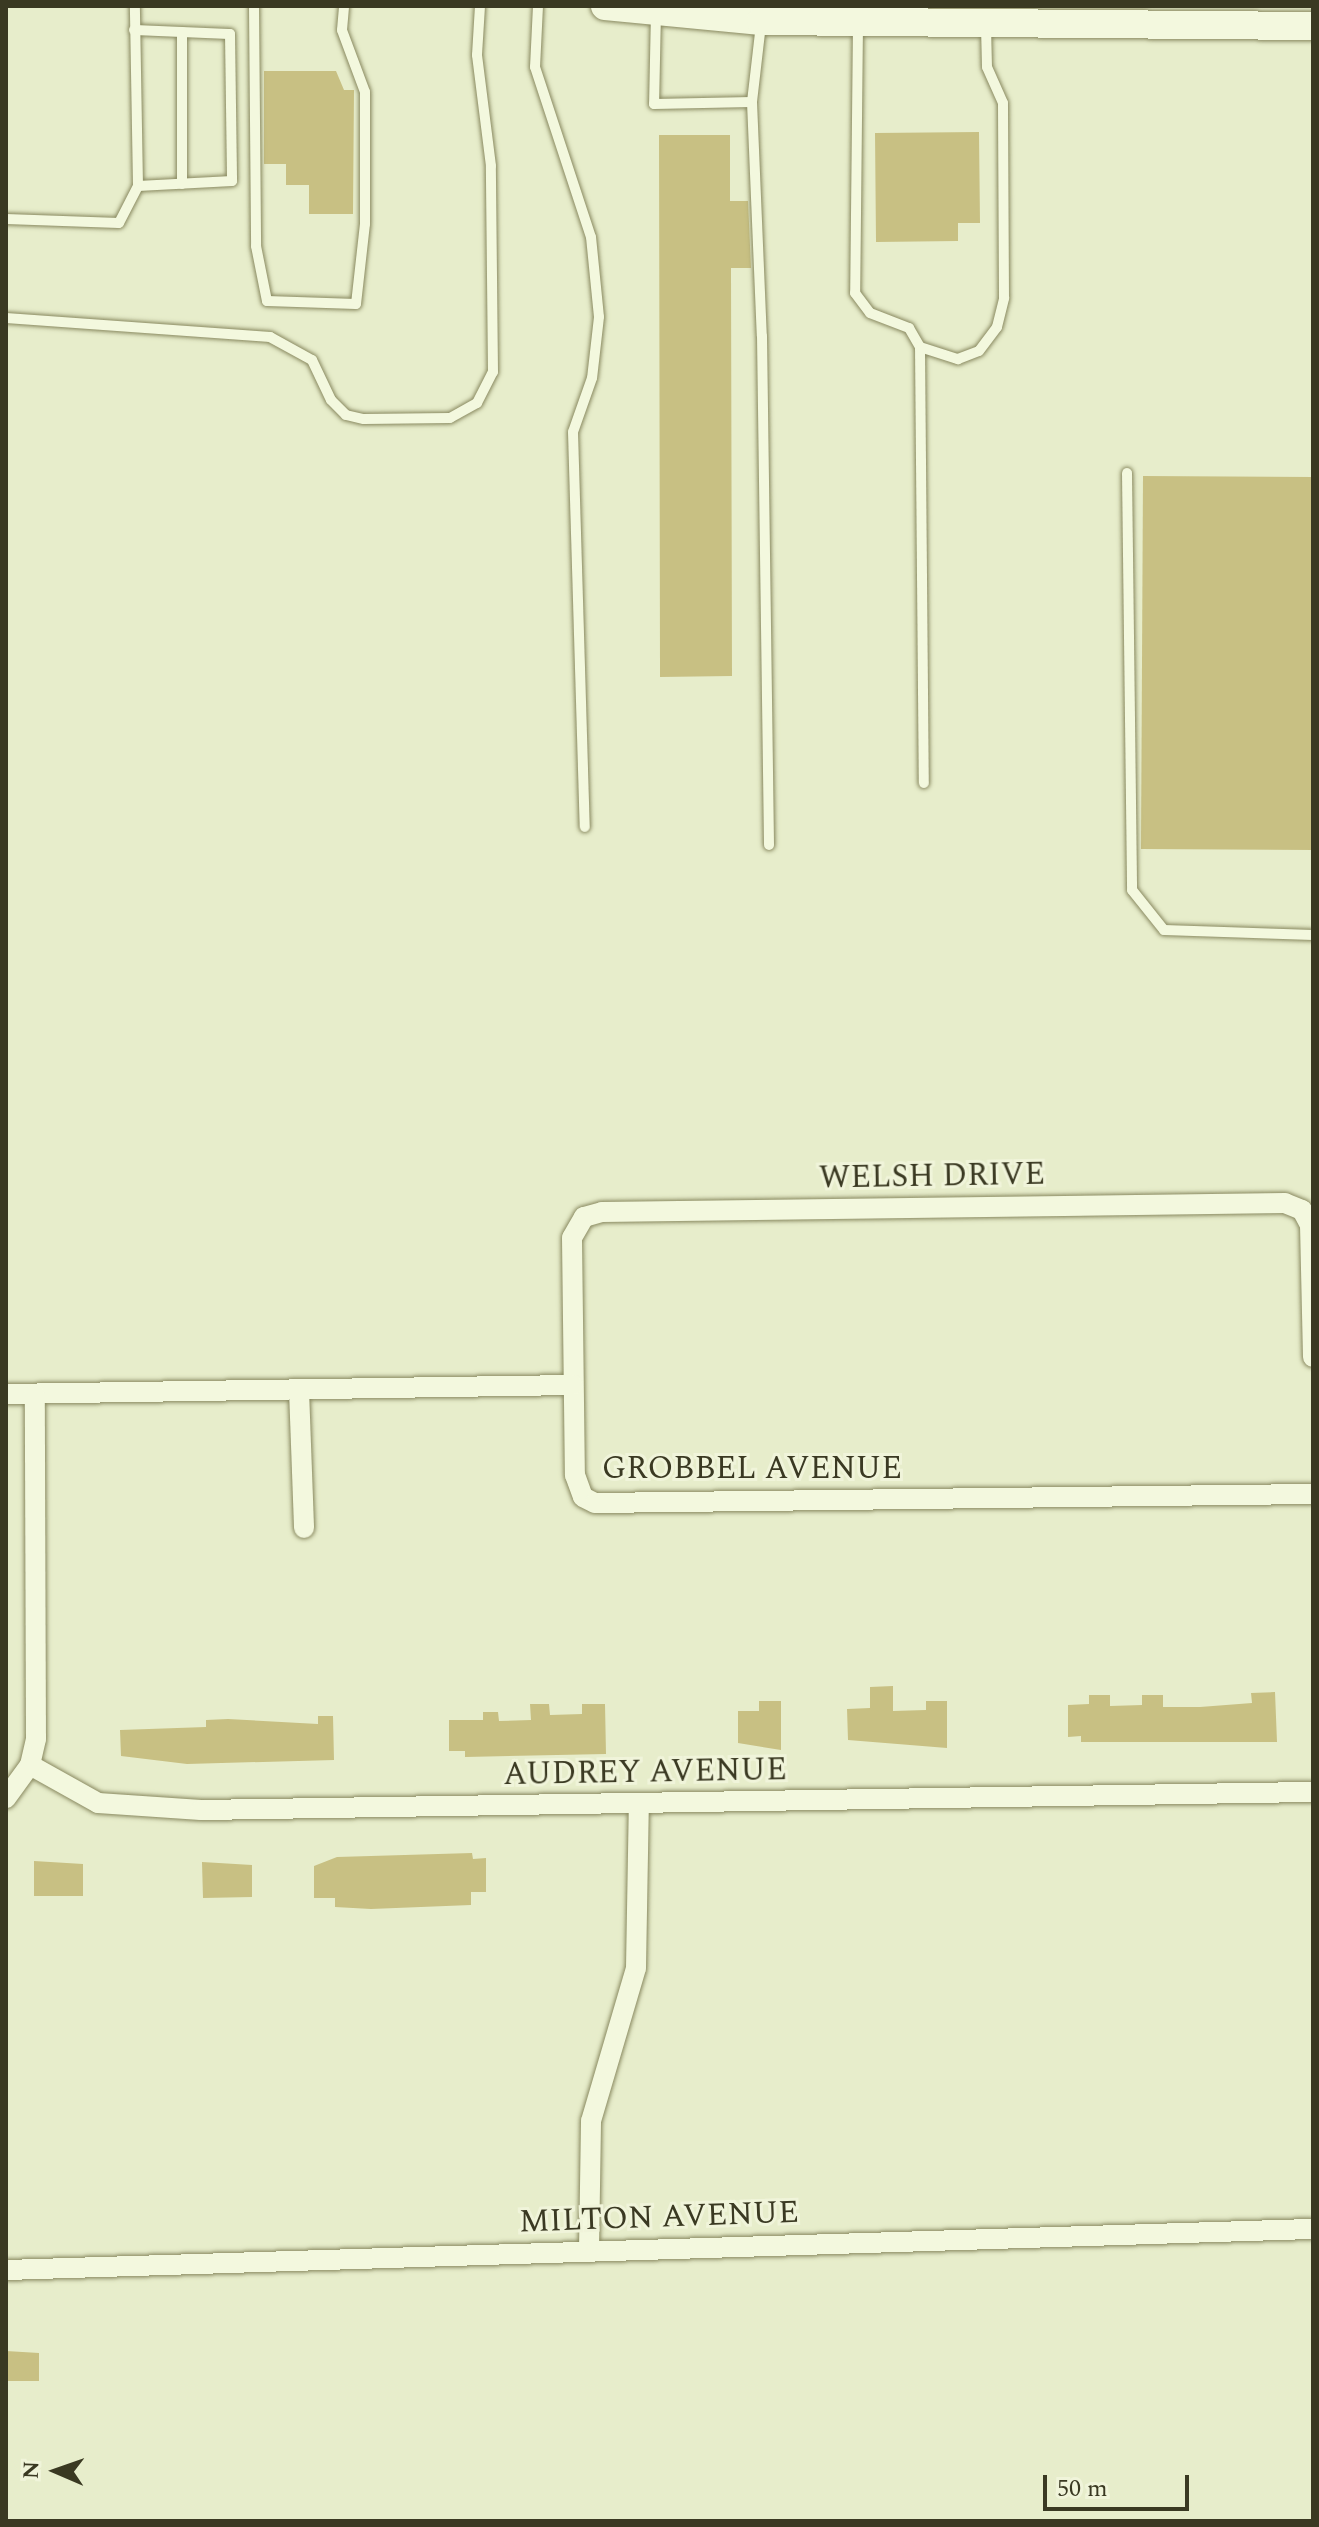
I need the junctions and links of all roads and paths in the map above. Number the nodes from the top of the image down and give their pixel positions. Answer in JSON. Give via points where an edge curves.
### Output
{"nodes":[{"id":1,"x":135,"y":6,"type":"edge"},
{"id":2,"x":254,"y":6,"type":"edge"},
{"id":3,"x":344,"y":6,"type":"edge"},
{"id":4,"x":480,"y":6,"type":"edge"},
{"id":5,"x":538,"y":6,"type":"edge"},
{"id":6,"x":605,"y":6,"type":"edge"},
{"id":7,"x":656,"y":11,"type":"junction"},
{"id":8,"x":761,"y":21,"type":"junction"},
{"id":9,"x":858,"y":24,"type":"junction"},
{"id":10,"x":986,"y":25,"type":"junction"},
{"id":11,"x":1313,"y":26,"type":"edge"},
{"id":12,"x":134,"y":30,"type":"junction"},
{"id":13,"x":182,"y":32,"type":"junction"},
{"id":14,"x":752,"y":102,"type":"junction"},
{"id":15,"x":182,"y":184,"type":"junction"},
{"id":16,"x":138,"y":186,"type":"junction"},
{"id":17,"x":6,"y":219,"type":"edge"},
{"id":18,"x":6,"y":318,"type":"edge"},
{"id":19,"x":920,"y":347,"type":"junction"},
{"id":20,"x":1127,"y":473,"type":"dead end"},
{"id":21,"x":924,"y":783,"type":"dead end"},
{"id":22,"x":585,"y":827,"type":"dead end"},
{"id":23,"x":769,"y":845,"type":"dead end"},
{"id":24,"x":1313,"y":935,"type":"edge"},
{"id":25,"x":1313,"y":1357,"type":"edge"},
{"id":26,"x":573,"y":1385,"type":"junction"},
{"id":27,"x":299,"y":1390,"type":"junction"},
{"id":28,"x":6,"y":1394,"type":"edge"},
{"id":29,"x":35,"y":1394,"type":"junction"},
{"id":30,"x":1313,"y":1494,"type":"edge"},
{"id":31,"x":304,"y":1528,"type":"dead end"},
{"id":32,"x":30,"y":1765,"type":"junction"},
{"id":33,"x":1313,"y":1792,"type":"edge"},
{"id":34,"x":6,"y":1798,"type":"edge"},
{"id":35,"x":639,"y":1804,"type":"junction"},
{"id":36,"x":1313,"y":2229,"type":"edge"},
{"id":37,"x":589,"y":2250,"type":"junction"},
{"id":38,"x":6,"y":2270,"type":"edge"}],
"edges":[{"from":1,"to":12,"type":"lane"},
{"from":2,"to":3,"type":"lane","via":[[256,246],[267,301],[356,304],[365,224],[365,92],[342,30]]},
{"from":4,"to":18,"type":"lane","via":[[477,55],[491,166],[493,372],[477,403],[450,418],[364,419],[346,415],[331,400],[312,360],[270,337]]},
{"from":5,"to":22,"type":"lane","via":[[535,67],[591,237],[599,317],[592,378],[573,432]]},
{"from":6,"to":7,"type":"main road"},
{"from":7,"to":8,"type":"main road"},
{"from":7,"to":14,"type":"lane","via":[[654,104]]},
{"from":8,"to":9,"type":"main road"},
{"from":8,"to":14,"type":"lane"},
{"from":9,"to":10,"type":"main road"},
{"from":9,"to":19,"type":"lane","via":[[855,293],[870,313],[909,328]]},
{"from":10,"to":11,"type":"main road"},
{"from":10,"to":19,"type":"lane","via":[[987,67],[1003,103],[1004,298],[997,327],[979,351],[958,359]]},
{"from":12,"to":13,"type":"lane"},
{"from":12,"to":16,"type":"lane"},
{"from":13,"to":15,"type":"lane"},
{"from":13,"to":15,"type":"lane","via":[[230,34],[232,181]]},
{"from":14,"to":23,"type":"lane","via":[[761,273]]},
{"from":15,"to":16,"type":"lane"},
{"from":16,"to":17,"type":"lane","via":[[119,223]]},
{"from":19,"to":21,"type":"lane"},
{"from":20,"to":24,"type":"lane","via":[[1132,890],[1164,930]]},
{"from":25,"to":26,"type":"street","name":"WELSH DRIVE","via":[[1310,1225],[1302,1210],[1285,1203],[602,1212],[584,1217],[572,1238]]},
{"from":26,"to":27,"type":"street"},
{"from":26,"to":30,"type":"street","name":"GROBBEL AVENUE","via":[[576,1482],[583,1497],[602,1505]]},
{"from":27,"to":29,"type":"street"},
{"from":27,"to":31,"type":"street"},
{"from":28,"to":29,"type":"street"},
{"from":29,"to":32,"type":"street","via":[[39,1663]]},
{"from":32,"to":34,"type":"street"},
{"from":32,"to":35,"type":"street","name":"AUDREY AVENUE","via":[[70,1793],[132,1808]]},
{"from":33,"to":35,"type":"street","name":"AUDREY AVENUE"},
{"from":35,"to":37,"type":"street","via":[[636,1968],[591,2121]]},
{"from":36,"to":37,"type":"street","name":"MILTON AVENUE"},
{"from":37,"to":38,"type":"street","name":"MILTON AVENUE"}]}
